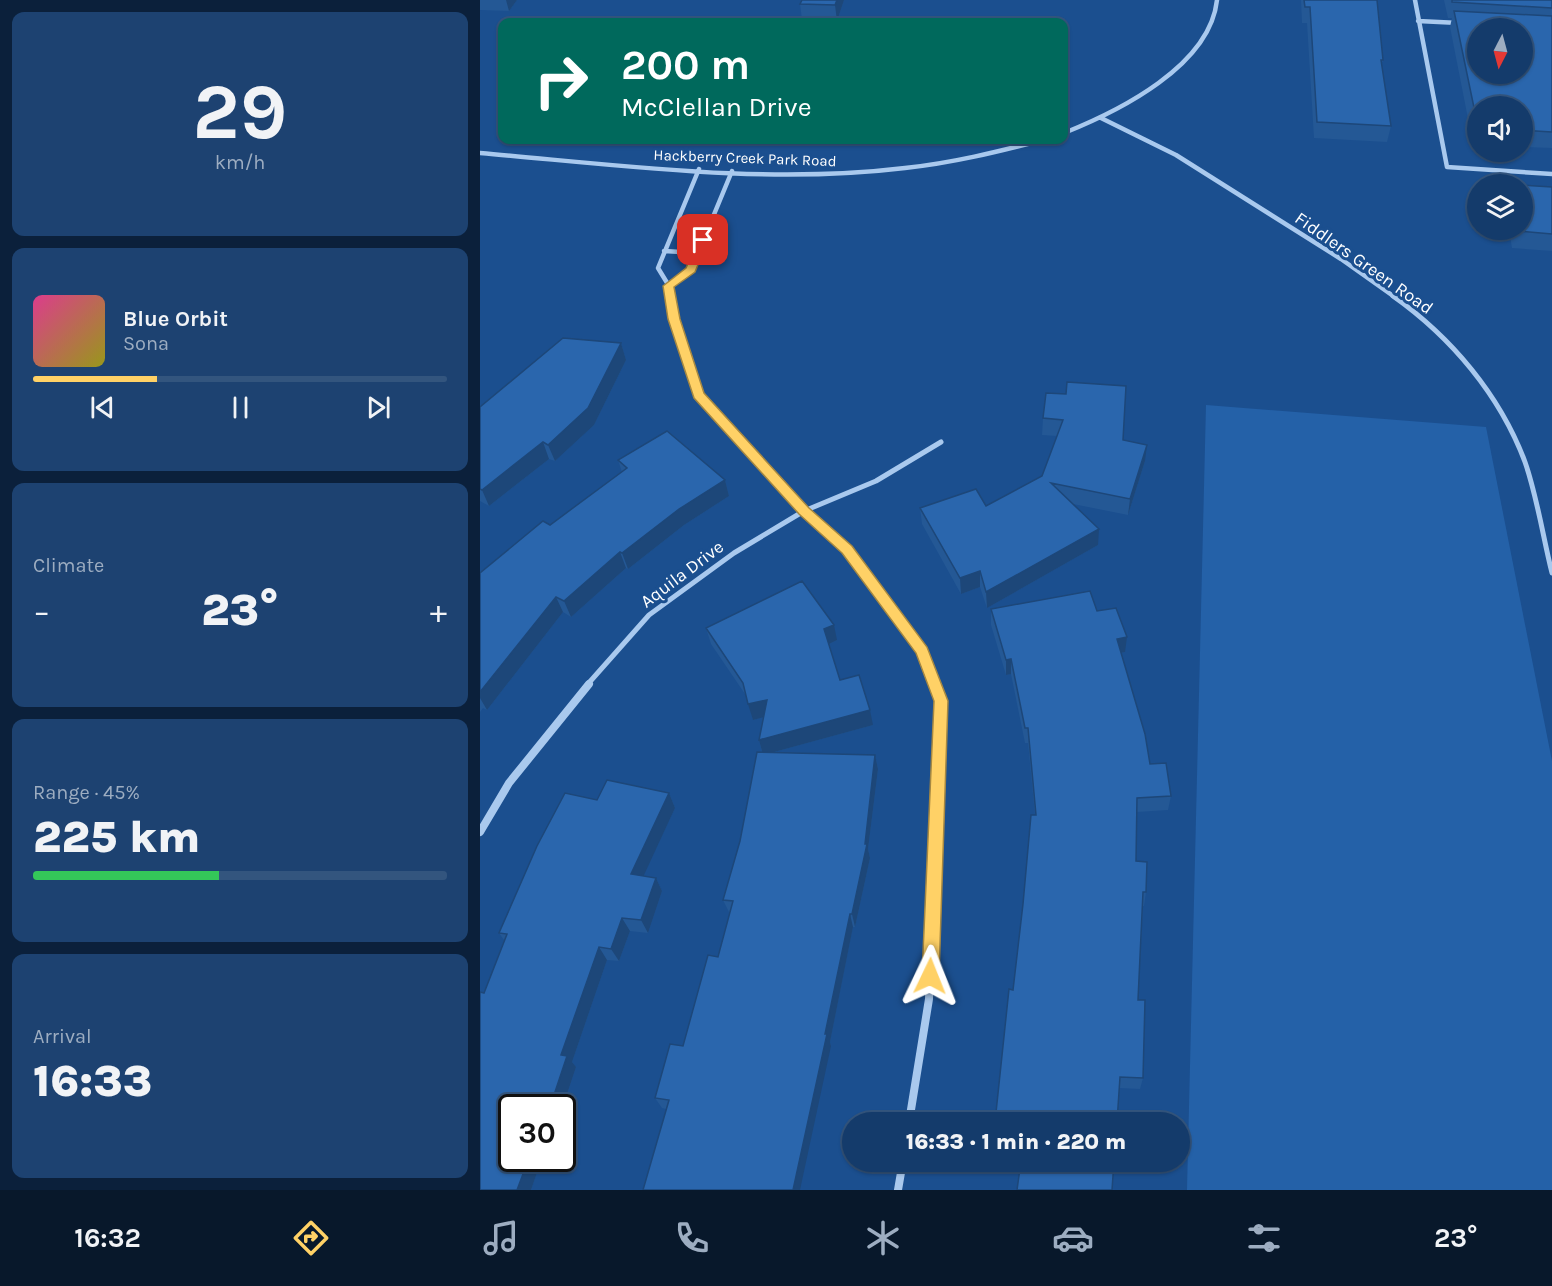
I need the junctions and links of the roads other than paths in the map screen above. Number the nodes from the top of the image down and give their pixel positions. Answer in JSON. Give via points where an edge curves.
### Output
{"nodes":[{"id":1,"x":1217,"y":0,"type":"edge"},
{"id":2,"x":1415,"y":0,"type":"edge"},
{"id":3,"x":1418,"y":21,"type":"junction"},
{"id":4,"x":1462,"y":23,"type":"edge"},
{"id":5,"x":1101,"y":118,"type":"junction"},
{"id":6,"x":1068,"y":131,"type":"edge"},
{"id":7,"x":1026,"y":144,"type":"edge"},
{"id":8,"x":480,"y":153,"type":"edge"},
{"id":9,"x":699,"y":169,"type":"junction"},
{"id":10,"x":732,"y":171,"type":"junction"},
{"id":11,"x":1552,"y":174,"type":"edge"},
{"id":12,"x":664,"y":251,"type":"junction"},
{"id":13,"x":698,"y":253,"type":"junction"},
{"id":14,"x":669,"y":286,"type":"junction"},
{"id":15,"x":941,"y":442,"type":"dead end"},
{"id":16,"x":804,"y":511,"type":"junction"},
{"id":17,"x":1552,"y":573,"type":"edge"},
{"id":18,"x":480,"y":832,"type":"edge"},
{"id":19,"x":911,"y":1112,"type":"edge"},
{"id":20,"x":901,"y":1172,"type":"edge"},
{"id":21,"x":898,"y":1190,"type":"edge"}],
"edges":[{"from":1,"to":5,"type":"street","via":[[1198,46],[1173,74]]},
{"from":2,"to":3,"type":"street"},
{"from":3,"to":4,"type":"street"},
{"from":3,"to":11,"type":"street","via":[[1447,167]]},
{"from":5,"to":6,"type":"street"},
{"from":5,"to":17,"type":"street","name":"Fiddlers Green Road","via":[[1176,154],[1341,259],[1413,310],[1457,352],[1479,378],[1525,463]]},
{"from":7,"to":10,"type":"street","name":"Hackberry Creek Park Road","via":[[902,170],[814,175]]},
{"from":8,"to":9,"type":"street","name":"Hackberry Creek Park Road"},
{"from":9,"to":10,"type":"street","name":"Hackberry Creek Park Road"},
{"from":9,"to":12,"type":"street"},
{"from":10,"to":13,"type":"street"},
{"from":12,"to":13,"type":"street"},
{"from":12,"to":14,"type":"street","via":[[658,268]]},
{"from":13,"to":14,"type":"street","via":[[691,270]]},
{"from":14,"to":16,"type":"street","via":[[674,319],[699,395]]},
{"from":15,"to":16,"type":"street","name":"Aquila Drive","via":[[876,481]]},
{"from":16,"to":18,"type":"street","name":"Aquila Drive","via":[[734,553],[649,615],[509,783]]},
{"from":16,"to":19,"type":"street","via":[[847,549],[922,651],[941,701],[929,999]]},
{"from":20,"to":21,"type":"street"}]}
